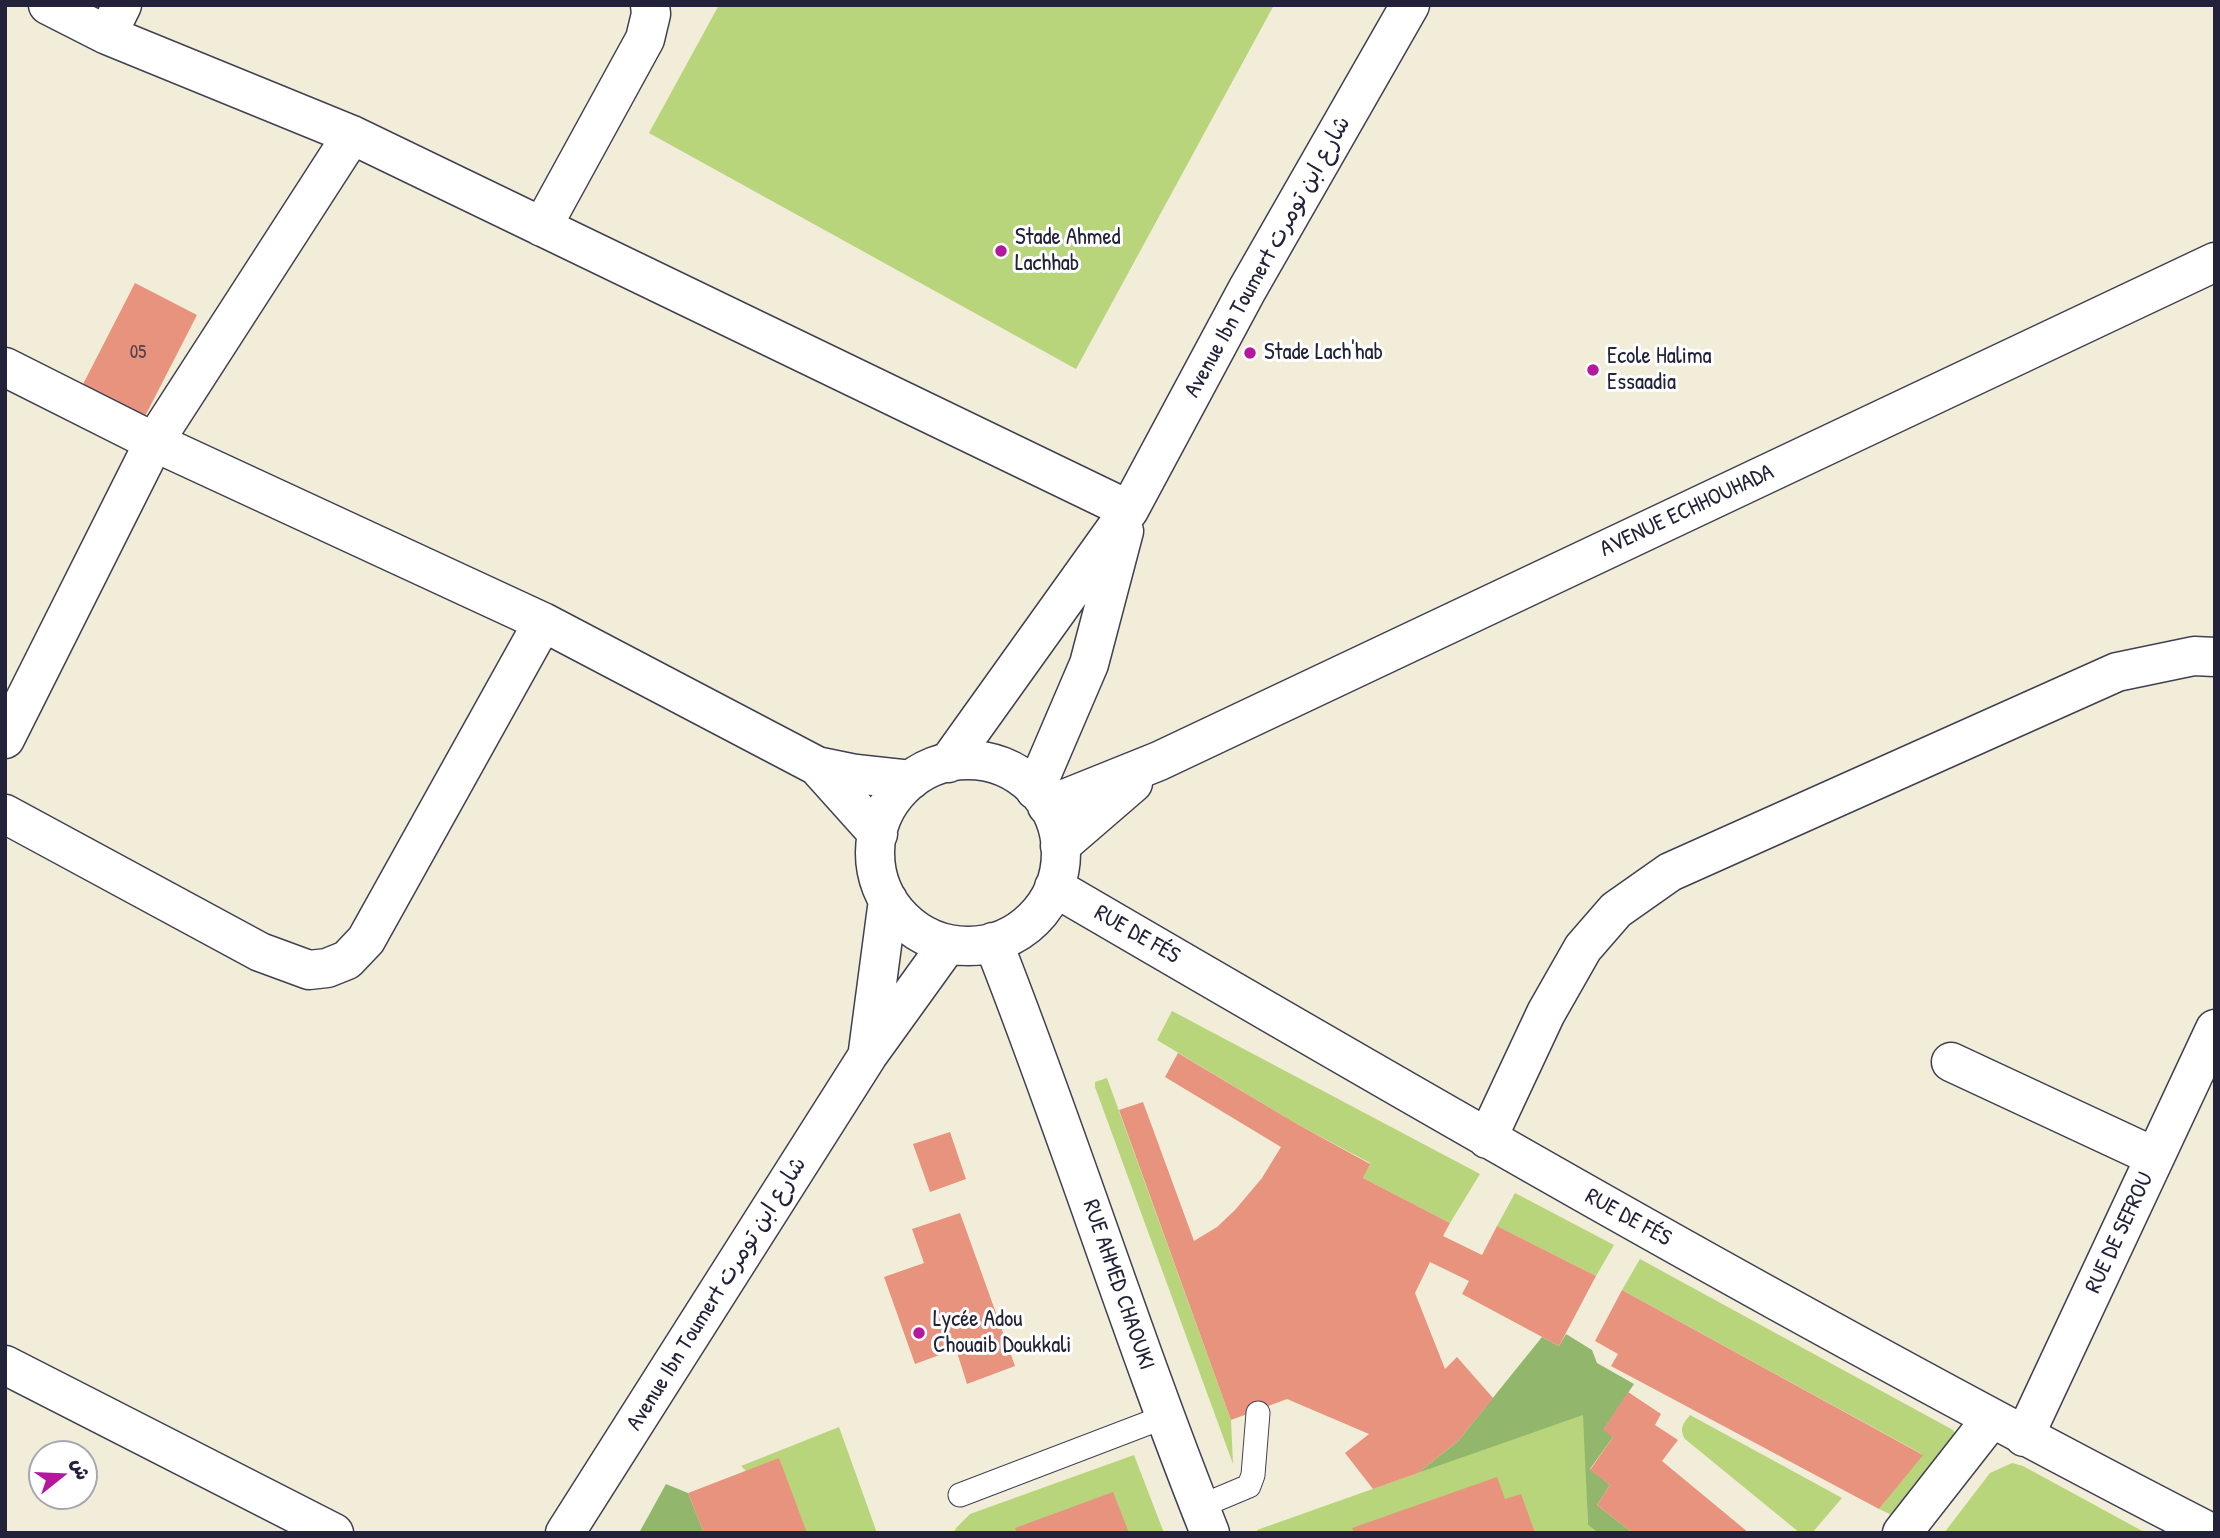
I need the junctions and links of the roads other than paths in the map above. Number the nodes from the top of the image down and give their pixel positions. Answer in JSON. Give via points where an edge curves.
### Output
{"nodes":[{"id":1,"x":48,"y":5,"type":"edge"},
{"id":2,"x":650,"y":5,"type":"edge"},
{"id":3,"x":1409,"y":5,"type":"edge"},
{"id":4,"x":114,"y":20,"type":"edge"},
{"id":5,"x":352,"y":135,"type":"junction"},
{"id":6,"x":542,"y":227,"type":"junction"},
{"id":7,"x":2215,"y":262,"type":"edge"},
{"id":8,"x":5,"y":367,"type":"edge"},
{"id":9,"x":154,"y":442,"type":"junction"},
{"id":10,"x":1129,"y":510,"type":"junction"},
{"id":11,"x":543,"y":622,"type":"junction"},
{"id":12,"x":2215,"y":657,"type":"edge"},
{"id":13,"x":5,"y":740,"type":"edge"},
{"id":14,"x":1159,"y":761,"type":"junction"},
{"id":15,"x":948,"y":763,"type":"junction"},
{"id":16,"x":817,"y":766,"type":"junction"},
{"id":17,"x":912,"y":780,"type":"junction"},
{"id":18,"x":1041,"y":798,"type":"junction"},
{"id":19,"x":5,"y":814,"type":"edge"},
{"id":20,"x":878,"y":834,"type":"junction"},
{"id":21,"x":1060,"y":846,"type":"junction"},
{"id":22,"x":1054,"y":887,"type":"junction"},
{"id":23,"x":888,"y":900,"type":"junction"},
{"id":24,"x":1030,"y":922,"type":"junction"},
{"id":25,"x":993,"y":942,"type":"junction"},
{"id":26,"x":948,"y":944,"type":"junction"},
{"id":27,"x":2215,"y":1029,"type":"edge"},
{"id":28,"x":1030,"y":1035,"type":"junction"},
{"id":29,"x":868,"y":1055,"type":"junction"},
{"id":30,"x":1951,"y":1062,"type":"dead end"},
{"id":31,"x":1487,"y":1139,"type":"junction"},
{"id":32,"x":2155,"y":1157,"type":"junction"},
{"id":33,"x":5,"y":1365,"type":"edge"},
{"id":34,"x":1258,"y":1413,"type":"dead end"},
{"id":35,"x":1164,"y":1417,"type":"junction"},
{"id":36,"x":1992,"y":1418,"type":"junction"},
{"id":37,"x":2024,"y":1437,"type":"junction"},
{"id":38,"x":960,"y":1495,"type":"dead end"},
{"id":39,"x":1205,"y":1520,"type":"edge"},
{"id":40,"x":334,"y":1533,"type":"edge"},
{"id":41,"x":565,"y":1533,"type":"edge"},
{"id":42,"x":1902,"y":1533,"type":"edge"},
{"id":43,"x":2211,"y":1533,"type":"edge"}],
"edges":[{"from":1,"to":4,"type":"street"},
{"from":2,"to":6,"type":"street","via":[[645,39]]},
{"from":3,"to":10,"type":"street","name":"Avenue Ibn Toumert شارع ابن تومرت"},
{"from":4,"to":5,"type":"street"},
{"from":5,"to":6,"type":"street"},
{"from":5,"to":9,"type":"street"},
{"from":6,"to":10,"type":"street"},
{"from":7,"to":14,"type":"street","name":"AVENUE ECHHOUHADA"},
{"from":8,"to":9,"type":"street"},
{"from":9,"to":11,"type":"street"},
{"from":9,"to":13,"type":"street"},
{"from":10,"to":15,"type":"street","name":"Avenue Ibn Toumert شارع ابن تومرت"},
{"from":10,"to":18,"type":"street","name":"Avenue Ibn Toumert شارع ابن تومرت","via":[[1089,664]]},
{"from":11,"to":16,"type":"street"},
{"from":11,"to":19,"type":"street","via":[[366,940],[347,960],[327,968],[309,970],[260,952]]},
{"from":12,"to":31,"type":"street","via":[[2194,656],[2117,672],[1670,872],[1616,910],[1583,948],[1546,1013]]},
{"from":14,"to":18,"type":"street","name":"AVENUE ECHHOUHADA"},
{"from":14,"to":21,"type":"street","name":"AVENUE ECHHOUHADA"},
{"from":15,"to":17,"type":"street"},
{"from":15,"to":18,"type":"street","via":[[980,761],[1000,766],[1019,776]]},
{"from":16,"to":17,"type":"street"},
{"from":16,"to":20,"type":"street"},
{"from":17,"to":20,"type":"street","via":[[891,802]]},
{"from":18,"to":21,"type":"street","via":[[1056,825]]},
{"from":20,"to":23,"type":"street","via":[[876,864]]},
{"from":21,"to":22,"type":"street"},
{"from":22,"to":24,"type":"street"},
{"from":22,"to":31,"type":"street","name":"RUE DE FÉS"},
{"from":23,"to":26,"type":"street","via":[[914,928]]},
{"from":23,"to":29,"type":"street","name":"Avenue Ibn Toumert شارع ابن تومرت"},
{"from":24,"to":25,"type":"street"},
{"from":24,"to":28,"type":"street","name":"RUE AHMED CHAOUKI"},
{"from":25,"to":26,"type":"street"},
{"from":25,"to":28,"type":"street","name":"RUE AHMED CHAOUKI"},
{"from":26,"to":29,"type":"street","name":"Avenue Ibn Toumert شارع ابن تومرت"},
{"from":27,"to":32,"type":"street","name":"RUE DE SEFROU"},
{"from":28,"to":35,"type":"street","name":"RUE AHMED CHAOUKI"},
{"from":29,"to":41,"type":"street","name":"Avenue Ibn Toumert شارع ابن تومرت"},
{"from":30,"to":32,"type":"street"},
{"from":31,"to":36,"type":"street","name":"RUE DE FÉS"},
{"from":32,"to":37,"type":"street","name":"RUE DE SEFROU"},
{"from":33,"to":40,"type":"street"},
{"from":34,"to":39,"type":"lane","via":[[1249,1486]]},
{"from":35,"to":38,"type":"lane"},
{"from":35,"to":39,"type":"street","name":"RUE AHMED CHAOUKI"},
{"from":36,"to":37,"type":"street","name":"RUE DE FÉS"},
{"from":36,"to":42,"type":"street"},
{"from":37,"to":43,"type":"street","name":"RUE DE FÉS"}]}
